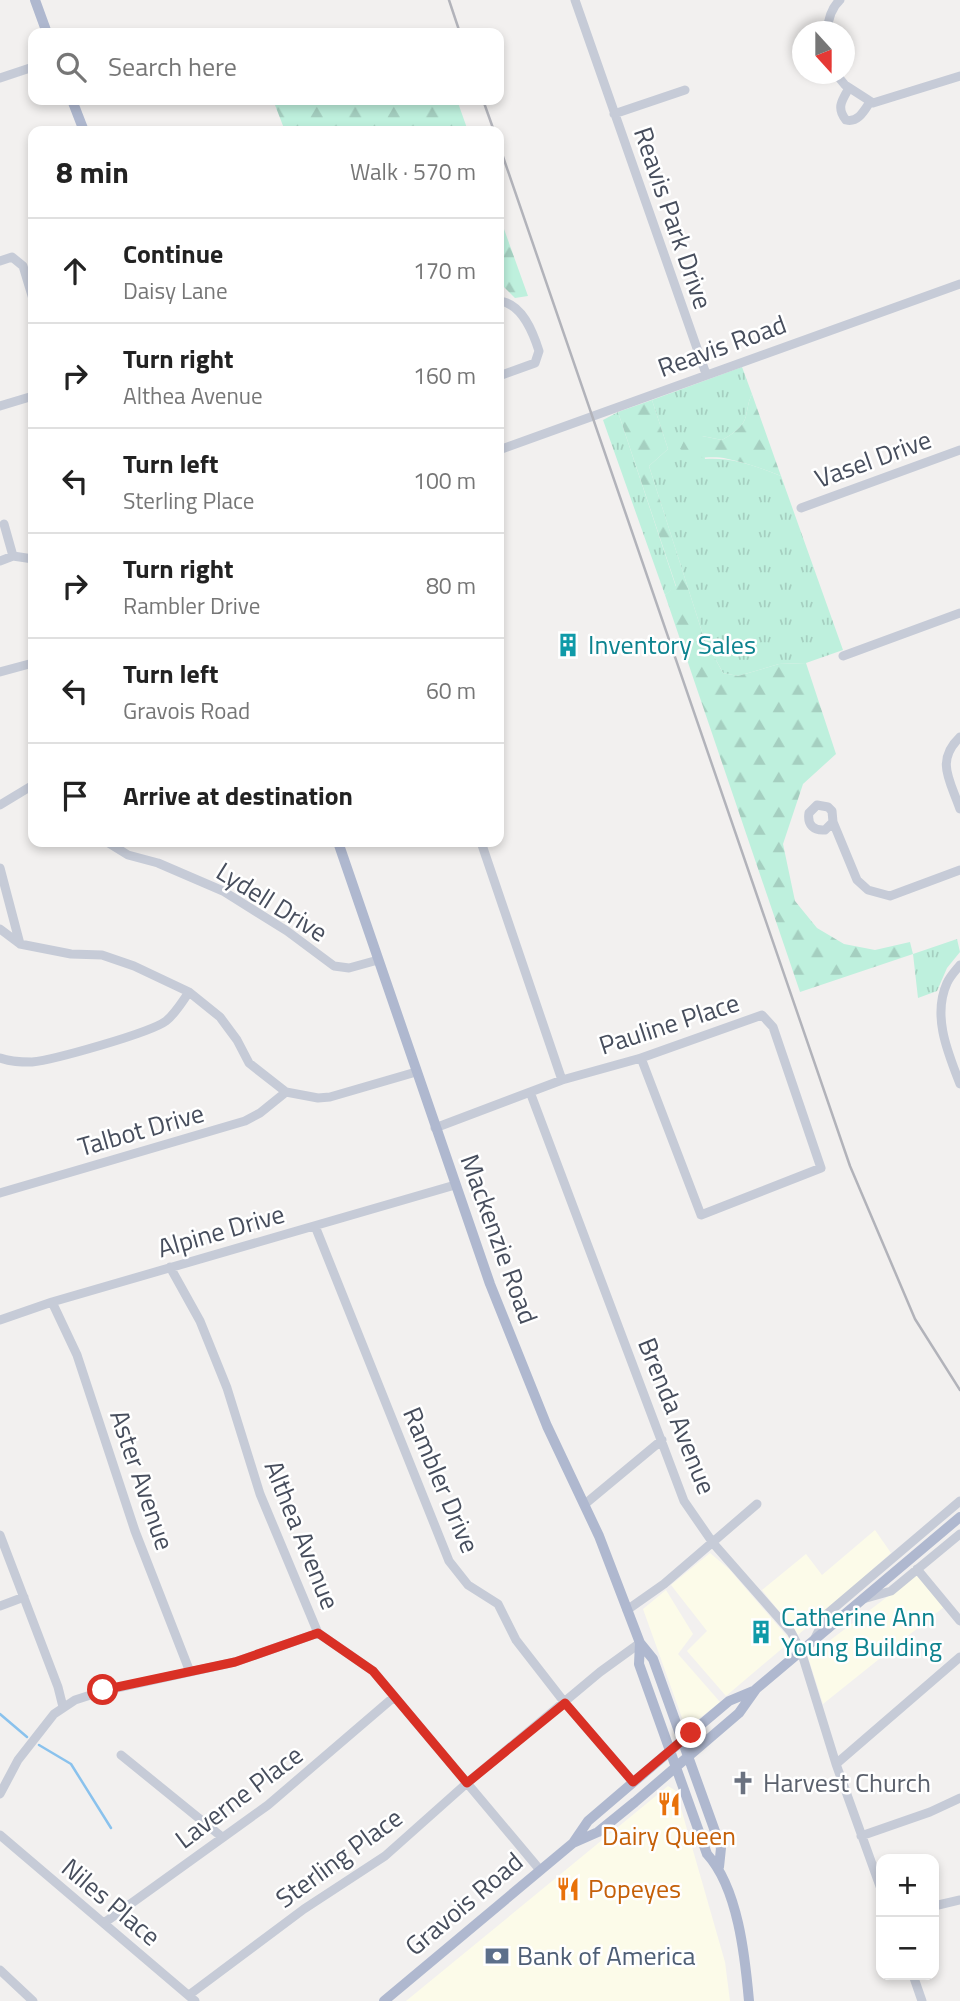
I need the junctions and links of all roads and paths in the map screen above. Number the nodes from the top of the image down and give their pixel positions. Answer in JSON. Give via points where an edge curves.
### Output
{"nodes":[{"id":1,"x":35,"y":0,"type":"edge"},
{"id":2,"x":575,"y":0,"type":"edge"},
{"id":3,"x":840,"y":0,"type":"edge"},
{"id":4,"x":828,"y":21,"type":"edge"},
{"id":5,"x":45,"y":28,"type":"edge"},
{"id":6,"x":28,"y":69,"type":"edge"},
{"id":7,"x":960,"y":76,"type":"edge"},
{"id":8,"x":0,"y":78,"type":"edge"},
{"id":9,"x":845,"y":84,"type":"edge"},
{"id":10,"x":849,"y":88,"type":"junction"},
{"id":11,"x":685,"y":90,"type":"dead end"},
{"id":12,"x":871,"y":102,"type":"junction"},
{"id":13,"x":74,"y":105,"type":"edge"},
{"id":14,"x":614,"y":114,"type":"junction"},
{"id":15,"x":82,"y":126,"type":"edge"},
{"id":16,"x":0,"y":261,"type":"edge"},
{"id":17,"x":28,"y":282,"type":"edge"},
{"id":18,"x":960,"y":284,"type":"edge"},
{"id":19,"x":504,"y":302,"type":"edge"},
{"id":20,"x":504,"y":374,"type":"edge"},
{"id":21,"x":706,"y":374,"type":"junction"},
{"id":22,"x":28,"y":398,"type":"edge"},
{"id":23,"x":0,"y":406,"type":"edge"},
{"id":24,"x":504,"y":448,"type":"edge"},
{"id":25,"x":960,"y":450,"type":"edge"},
{"id":26,"x":801,"y":508,"type":"dead end"},
{"id":27,"x":4,"y":524,"type":"dead end"},
{"id":28,"x":13,"y":556,"type":"junction"},
{"id":29,"x":28,"y":558,"type":"edge"},
{"id":30,"x":0,"y":561,"type":"edge"},
{"id":31,"x":960,"y":613,"type":"edge"},
{"id":32,"x":843,"y":656,"type":"dead end"},
{"id":33,"x":28,"y":664,"type":"edge"},
{"id":34,"x":0,"y":672,"type":"edge"},
{"id":35,"x":960,"y":737,"type":"edge"},
{"id":36,"x":28,"y":788,"type":"edge"},
{"id":37,"x":0,"y":805,"type":"edge"},
{"id":38,"x":960,"y":809,"type":"edge"},
{"id":39,"x":833,"y":822,"type":"dead end"},
{"id":40,"x":115,"y":847,"type":"edge"},
{"id":41,"x":340,"y":847,"type":"edge"},
{"id":42,"x":483,"y":847,"type":"edge"},
{"id":43,"x":0,"y":868,"type":"edge"},
{"id":44,"x":960,"y":870,"type":"edge"},
{"id":45,"x":0,"y":929,"type":"edge"},
{"id":46,"x":20,"y":944,"type":"junction"},
{"id":47,"x":378,"y":960,"type":"junction"},
{"id":48,"x":960,"y":965,"type":"edge"},
{"id":49,"x":189,"y":992,"type":"junction"},
{"id":50,"x":0,"y":1058,"type":"edge"},
{"id":51,"x":641,"y":1059,"type":"junction"},
{"id":52,"x":416,"y":1072,"type":"junction"},
{"id":53,"x":562,"y":1080,"type":"junction"},
{"id":54,"x":960,"y":1084,"type":"edge"},
{"id":55,"x":286,"y":1092,"type":"junction"},
{"id":56,"x":530,"y":1092,"type":"junction"},
{"id":57,"x":435,"y":1128,"type":"junction"},
{"id":58,"x":455,"y":1185,"type":"junction"},
{"id":59,"x":0,"y":1193,"type":"edge"},
{"id":60,"x":314,"y":1226,"type":"junction"},
{"id":61,"x":170,"y":1267,"type":"junction"},
{"id":62,"x":52,"y":1302,"type":"junction"},
{"id":63,"x":0,"y":1320,"type":"edge"},
{"id":64,"x":662,"y":1440,"type":"junction"},
{"id":65,"x":960,"y":1501,"type":"edge"},
{"id":66,"x":585,"y":1504,"type":"junction"},
{"id":67,"x":757,"y":1504,"type":"dead end"},
{"id":68,"x":960,"y":1517,"type":"edge"},
{"id":69,"x":960,"y":1534,"type":"edge"},
{"id":70,"x":0,"y":1535,"type":"edge"},
{"id":71,"x":713,"y":1543,"type":"junction"},
{"id":72,"x":917,"y":1569,"type":"junction"},
{"id":73,"x":24,"y":1597,"type":"junction"},
{"id":74,"x":862,"y":1600,"type":"junction"},
{"id":75,"x":0,"y":1606,"type":"edge"},
{"id":76,"x":627,"y":1610,"type":"junction"},
{"id":77,"x":960,"y":1621,"type":"edge"},
{"id":78,"x":318,"y":1633,"type":"junction"},
{"id":79,"x":815,"y":1639,"type":"junction"},
{"id":80,"x":640,"y":1643,"type":"junction"},
{"id":81,"x":801,"y":1651,"type":"junction"},
{"id":82,"x":960,"y":1657,"type":"edge"},
{"id":83,"x":190,"y":1672,"type":"junction"},
{"id":84,"x":756,"y":1689,"type":"junction"},
{"id":85,"x":394,"y":1698,"type":"junction"},
{"id":86,"x":565,"y":1703,"type":"junction"},
{"id":87,"x":62,"y":1707,"type":"junction"},
{"id":88,"x":682,"y":1740,"type":"junction"},
{"id":89,"x":670,"y":1751,"type":"junction"},
{"id":90,"x":121,"y":1755,"type":"dead end"},
{"id":91,"x":688,"y":1756,"type":"junction"},
{"id":92,"x":836,"y":1764,"type":"junction"},
{"id":93,"x":676,"y":1766,"type":"junction"},
{"id":94,"x":633,"y":1782,"type":"junction"},
{"id":95,"x":467,"y":1783,"type":"junction"},
{"id":96,"x":0,"y":1794,"type":"edge"},
{"id":97,"x":960,"y":1798,"type":"edge"},
{"id":98,"x":0,"y":1835,"type":"edge"},
{"id":99,"x":861,"y":1836,"type":"junction"},
{"id":100,"x":222,"y":1837,"type":"junction"},
{"id":101,"x":573,"y":1843,"type":"junction"},
{"id":102,"x":719,"y":1867,"type":"junction"},
{"id":103,"x":540,"y":1870,"type":"junction"},
{"id":104,"x":876,"y":1876,"type":"edge"},
{"id":105,"x":960,"y":1900,"type":"edge"},
{"id":106,"x":939,"y":1905,"type":"edge"},
{"id":107,"x":104,"y":1923,"type":"junction"},
{"id":108,"x":0,"y":1970,"type":"edge"},
{"id":109,"x":915,"y":1980,"type":"edge"},
{"id":110,"x":192,"y":1998,"type":"edge"},
{"id":111,"x":392,"y":1999,"type":"edge"},
{"id":112,"x":33,"y":2001,"type":"edge"},
{"id":113,"x":749,"y":2001,"type":"edge"},
{"id":114,"x":922,"y":2001,"type":"edge"}],
"edges":[{"from":1,"to":5,"type":"main road"},
{"from":2,"to":14,"type":"street","name":"Reavis Park Drive"},
{"from":3,"to":4,"type":"street"},
{"from":6,"to":8,"type":"street"},
{"from":7,"to":12,"type":"street"},
{"from":9,"to":10,"type":"street"},
{"from":10,"to":12,"type":"street"},
{"from":10,"to":12,"type":"street","via":[[840,103],[846,120],[858,118]]},
{"from":11,"to":14,"type":"street","name":"Reavis Park Drive"},
{"from":13,"to":15,"type":"main road"},
{"from":14,"to":21,"type":"street","name":"Reavis Park Drive"},
{"from":16,"to":17,"type":"street","via":[[12,257],[23,266]]},
{"from":18,"to":21,"type":"street","name":"Reavis Road"},
{"from":19,"to":20,"type":"street","via":[[524,317],[539,351],[535,363]]},
{"from":21,"to":24,"type":"street","name":"Reavis Road"},
{"from":22,"to":23,"type":"street"},
{"from":25,"to":26,"type":"street","name":"Vasel Drive"},
{"from":27,"to":28,"type":"street"},
{"from":28,"to":29,"type":"street"},
{"from":28,"to":30,"type":"street"},
{"from":31,"to":32,"type":"street"},
{"from":33,"to":34,"type":"street"},
{"from":35,"to":38,"type":"street","via":[[949,748],[944,763]]},
{"from":36,"to":37,"type":"street"},
{"from":39,"to":44,"type":"street","via":[[857,880],[869,890],[890,896]]},
{"from":40,"to":47,"type":"street","name":"Lydell Drive","via":[[223,891],[334,966],[349,968]]},
{"from":41,"to":47,"type":"main road","name":"Mackenzie Road"},
{"from":42,"to":53,"type":"street"},
{"from":43,"to":46,"type":"street"},
{"from":45,"to":46,"type":"street"},
{"from":46,"to":49,"type":"street","via":[[102,955]]},
{"from":47,"to":52,"type":"main road","name":"Mackenzie Road"},
{"from":48,"to":54,"type":"street","via":[[947,982],[940,1020]]},
{"from":49,"to":50,"type":"street","via":[[173,1015],[156,1027],[57,1058],[10,1062]]},
{"from":49,"to":55,"type":"street","via":[[220,1017],[249,1063]]},
{"from":51,"to":51,"type":"street","name":"Pauline Place","via":[[762,1015],[773,1027],[821,1168],[701,1215]]},
{"from":51,"to":53,"type":"street","name":"Pauline Place"},
{"from":52,"to":55,"type":"street","via":[[330,1097]]},
{"from":52,"to":57,"type":"main road","name":"Mackenzie Road"},
{"from":53,"to":56,"type":"street","name":"Pauline Place"},
{"from":55,"to":59,"type":"street","name":"Talbot Drive","via":[[245,1121]]},
{"from":56,"to":57,"type":"street","name":"Pauline Place"},
{"from":56,"to":64,"type":"street","name":"Brenda Avenue"},
{"from":57,"to":58,"type":"main road","name":"Mackenzie Road"},
{"from":58,"to":60,"type":"street","name":"Alpine Drive"},
{"from":58,"to":66,"type":"main road","name":"Mackenzie Road","via":[[538,1404]]},
{"from":60,"to":61,"type":"street","name":"Alpine Drive"},
{"from":60,"to":86,"type":"street","name":"Rambler Drive","via":[[449,1561],[468,1584],[498,1604],[516,1640]]},
{"from":61,"to":62,"type":"street","name":"Alpine Drive"},
{"from":61,"to":78,"type":"street","name":"Althea Avenue","via":[[200,1321],[227,1388],[260,1494]]},
{"from":62,"to":63,"type":"street","name":"Alpine Drive"},
{"from":62,"to":83,"type":"street","name":"Aster Avenue","via":[[77,1355],[135,1531]]},
{"from":64,"to":66,"type":"street"},
{"from":64,"to":71,"type":"street","name":"Brenda Avenue","via":[[684,1501]]},
{"from":65,"to":79,"type":"street","name":"Gravois Road","via":[[827,1614]]},
{"from":66,"to":76,"type":"main road","name":"Mackenzie Road"},
{"from":67,"to":71,"type":"street"},
{"from":68,"to":74,"type":"main road","name":"Gravois Road"},
{"from":69,"to":72,"type":"street","name":"Gravois Road"},
{"from":70,"to":73,"type":"street"},
{"from":71,"to":76,"type":"street"},
{"from":71,"to":81,"type":"street","name":"Brenda Avenue","via":[[791,1632]]},
{"from":72,"to":74,"type":"street","name":"Gravois Road","via":[[891,1591]]},
{"from":72,"to":77,"type":"street"},
{"from":73,"to":75,"type":"street"},
{"from":73,"to":87,"type":"street"},
{"from":74,"to":79,"type":"main road","name":"Gravois Road"},
{"from":76,"to":80,"type":"main road","name":"Mackenzie Road"},
{"from":78,"to":83,"type":"street","via":[[235,1662]]},
{"from":78,"to":85,"type":"street","name":"Althea Avenue","via":[[373,1671]]},
{"from":79,"to":81,"type":"main road","name":"Gravois Road"},
{"from":80,"to":86,"type":"street","name":"Sterling Place"},
{"from":80,"to":88,"type":"main road","name":"Mackenzie Road","via":[[653,1659]]},
{"from":80,"to":89,"type":"main road","name":"Mackenzie Road","via":[[639,1664]]},
{"from":81,"to":84,"type":"main road","name":"Gravois Road"},
{"from":81,"to":92,"type":"street","name":"Brenda Avenue"},
{"from":82,"to":92,"type":"street"},
{"from":83,"to":87,"type":"street","via":[[103,1690]]},
{"from":84,"to":88,"type":"main road","name":"Gravois Road","via":[[729,1701]]},
{"from":84,"to":91,"type":"main road","name":"Gravois Road","via":[[739,1713]]},
{"from":85,"to":95,"type":"street","name":"Althea Avenue"},
{"from":85,"to":100,"type":"street","name":"Laverne Place","via":[[289,1788]]},
{"from":86,"to":94,"type":"street","name":"Rambler Drive"},
{"from":86,"to":95,"type":"street","name":"Sterling Place"},
{"from":87,"to":96,"type":"street","via":[[18,1760]]},
{"from":88,"to":89,"type":"main road","name":"Gravois Road"},
{"from":88,"to":91,"type":"main road","name":"Mackenzie Road"},
{"from":89,"to":93,"type":"main road","name":"Mackenzie Road"},
{"from":89,"to":94,"type":"main road","name":"Gravois Road"},
{"from":90,"to":100,"type":"street"},
{"from":91,"to":93,"type":"main road","name":"Gravois Road"},
{"from":91,"to":102,"type":"main road","name":"Mackenzie Road","via":[[721,1848]]},
{"from":92,"to":99,"type":"street","name":"Brenda Avenue"},
{"from":93,"to":101,"type":"main road","name":"Gravois Road","via":[[598,1832]]},
{"from":93,"to":102,"type":"main road","name":"Mackenzie Road","via":[[707,1854]]},
{"from":94,"to":101,"type":"main road","name":"Gravois Road","via":[[588,1821]]},
{"from":95,"to":103,"type":"street","name":"Althea Avenue"},
{"from":95,"to":110,"type":"street","name":"Sterling Place","via":[[385,1856],[304,1909]]},
{"from":97,"to":99,"type":"street"},
{"from":98,"to":107,"type":"street","name":"Niles Place"},
{"from":99,"to":104,"type":"street","name":"Brenda Avenue"},
{"from":100,"to":107,"type":"street","name":"Laverne Place"},
{"from":101,"to":103,"type":"main road","name":"Gravois Road"},
{"from":102,"to":113,"type":"main road","name":"Mackenzie Road","via":[[741,1942]]},
{"from":103,"to":111,"type":"main road","name":"Gravois Road"},
{"from":105,"to":106,"type":"street"},
{"from":107,"to":110,"type":"street","name":"Niles Place"},
{"from":108,"to":112,"type":"street"},
{"from":109,"to":114,"type":"street"}]}
